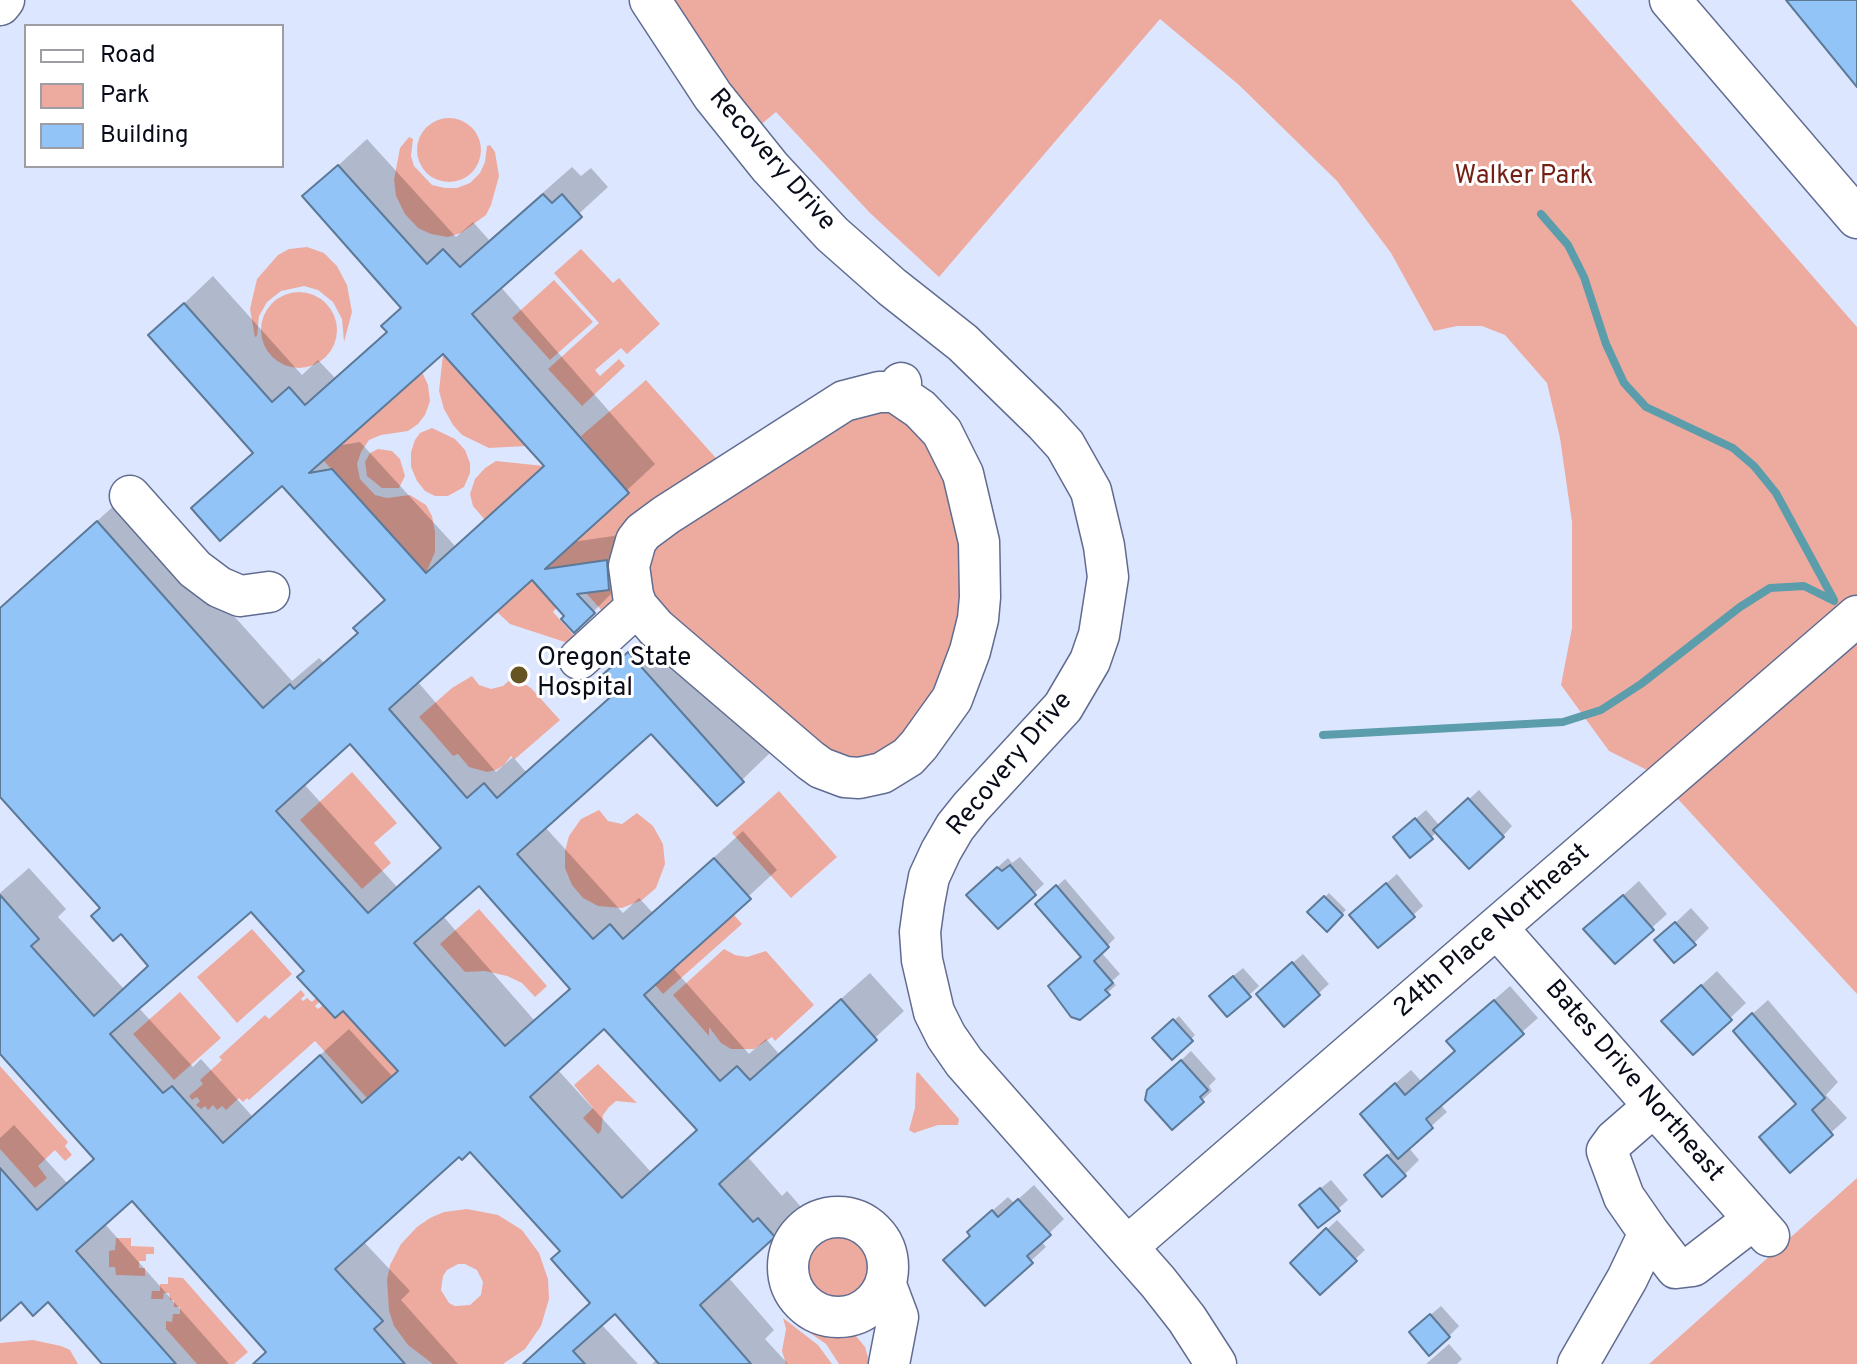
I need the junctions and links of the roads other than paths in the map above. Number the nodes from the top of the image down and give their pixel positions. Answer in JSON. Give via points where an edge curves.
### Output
{"nodes":[{"id":1,"x":4,"y":0,"type":"edge"},
{"id":2,"x":650,"y":0,"type":"edge"},
{"id":3,"x":1670,"y":0,"type":"edge"},
{"id":4,"x":0,"y":5,"type":"edge"},
{"id":5,"x":1857,"y":218,"type":"edge"},
{"id":6,"x":130,"y":496,"type":"dead end"},
{"id":7,"x":269,"y":592,"type":"dead end"},
{"id":8,"x":637,"y":606,"type":"junction"},
{"id":9,"x":1857,"y":616,"type":"edge"},
{"id":10,"x":579,"y":659,"type":"dead end"},
{"id":11,"x":1497,"y":928,"type":"junction"},
{"id":12,"x":1654,"y":1106,"type":"junction"},
{"id":13,"x":1649,"y":1233,"type":"junction"},
{"id":14,"x":1128,"y":1246,"type":"junction"},
{"id":15,"x":886,"y":1285,"type":"dead end"},
{"id":16,"x":889,"y":1364,"type":"edge"},
{"id":17,"x":1216,"y":1364,"type":"edge"},
{"id":18,"x":1578,"y":1364,"type":"edge"}],
"edges":[{"from":1,"to":4,"type":"street"},
{"from":2,"to":14,"type":"street","name":"Recovery Drive","via":[[713,96],[770,167],[832,234],[963,343],[1045,423],[1065,445],[1091,491],[1108,577],[1090,661],[1063,707],[955,827],[929,877],[920,932],[929,996],[949,1041]]},
{"from":3,"to":5,"type":"street"},
{"from":6,"to":7,"type":"street","via":[[195,569],[219,587],[240,596]]},
{"from":8,"to":8,"type":"street","via":[[631,553],[653,524],[844,401],[898,388],[942,432],[957,458],[976,521],[981,569],[978,619],[960,680],[944,712],[908,757],[882,773],[859,778],[821,768]]},
{"from":8,"to":10,"type":"street"},
{"from":9,"to":11,"type":"street","name":"24th Place Northeast"},
{"from":11,"to":12,"type":"street","name":"Bates Drive Northeast"},
{"from":11,"to":14,"type":"street","name":"24th Place Northeast"},
{"from":12,"to":13,"type":"street","via":[[1607,1151],[1624,1197]]},
{"from":12,"to":13,"type":"street","name":"Bates Drive Northeast","via":[[1761,1228],[1693,1266],[1676,1268]]},
{"from":13,"to":18,"type":"street"},
{"from":14,"to":17,"type":"street","name":"Recovery Drive"},
{"from":15,"to":16,"type":"street","via":[[898,1317]]}]}
